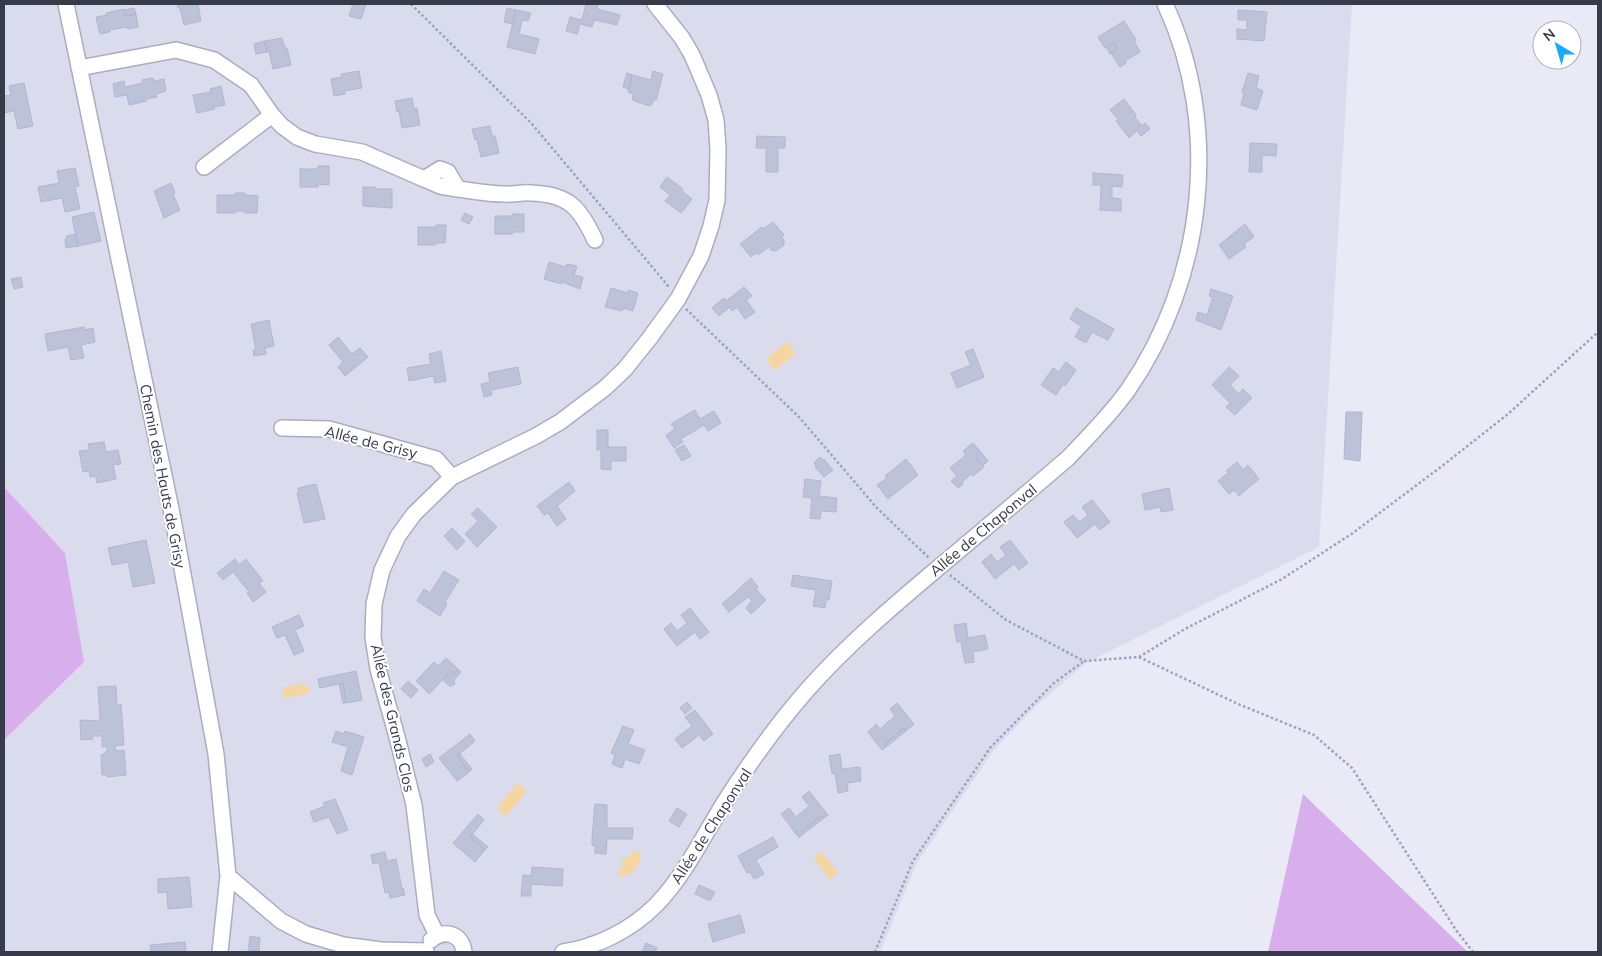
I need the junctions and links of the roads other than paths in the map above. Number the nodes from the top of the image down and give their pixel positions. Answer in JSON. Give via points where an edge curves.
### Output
{"nodes":[{"id":1,"x":66,"y":4,"type":"edge"},
{"id":2,"x":656,"y":4,"type":"edge"},
{"id":3,"x":1165,"y":4,"type":"edge"},
{"id":4,"x":79,"y":68,"type":"junction"},
{"id":5,"x":272,"y":116,"type":"junction"},
{"id":6,"x":204,"y":167,"type":"dead end"},
{"id":7,"x":594,"y":240,"type":"dead end"},
{"id":8,"x":282,"y":428,"type":"dead end"},
{"id":9,"x":452,"y":477,"type":"junction"},
{"id":10,"x":228,"y":876,"type":"junction"},
{"id":11,"x":437,"y":935,"type":"junction"},
{"id":12,"x":220,"y":952,"type":"edge"},
{"id":13,"x":426,"y":952,"type":"edge"},
{"id":14,"x":464,"y":952,"type":"edge"},
{"id":15,"x":563,"y":952,"type":"edge"}],
"edges":[{"from":1,"to":4,"type":"street","name":"Chemin des Hauts de Grisy"},
{"from":2,"to":9,"type":"street","name":"Allée des Grands Clos","via":[[682,38],[701,75],[716,120],[717,200],[701,256],[678,299],[650,339],[605,388],[536,436]]},
{"from":3,"to":15,"type":"street","name":"Allée de Chaponval","via":[[1188,69],[1199,152],[1199,180],[1187,258],[1173,301],[1142,368],[1127,391],[1068,458],[873,624],[808,689],[767,739],[690,860],[655,906],[606,940]]},
{"from":4,"to":5,"type":"street","via":[[176,50],[194,54],[214,60],[251,85]]},
{"from":4,"to":10,"type":"street","name":"Chemin des Hauts de Grisy","via":[[172,514],[206,697],[216,754]]},
{"from":5,"to":6,"type":"street"},
{"from":5,"to":7,"type":"street","via":[[297,137],[315,144],[362,152],[424,179],[440,169],[448,172],[458,190],[552,195],[569,202],[584,217]]},
{"from":8,"to":9,"type":"street","name":"Allée de Grisy","via":[[329,429],[436,459]]},
{"from":9,"to":11,"type":"street","name":"Allée des Grands Clos","via":[[414,514],[398,536],[382,570],[374,604],[373,637],[378,669],[414,805],[427,915]]},
{"from":10,"to":12,"type":"street","name":"Chemin des Hauts de Grisy"},
{"from":10,"to":13,"type":"street","via":[[281,921],[306,934],[343,945]]},
{"from":11,"to":13,"type":"street","via":[[430,940]]},
{"from":11,"to":14,"type":"street","via":[[457,938]]}]}
